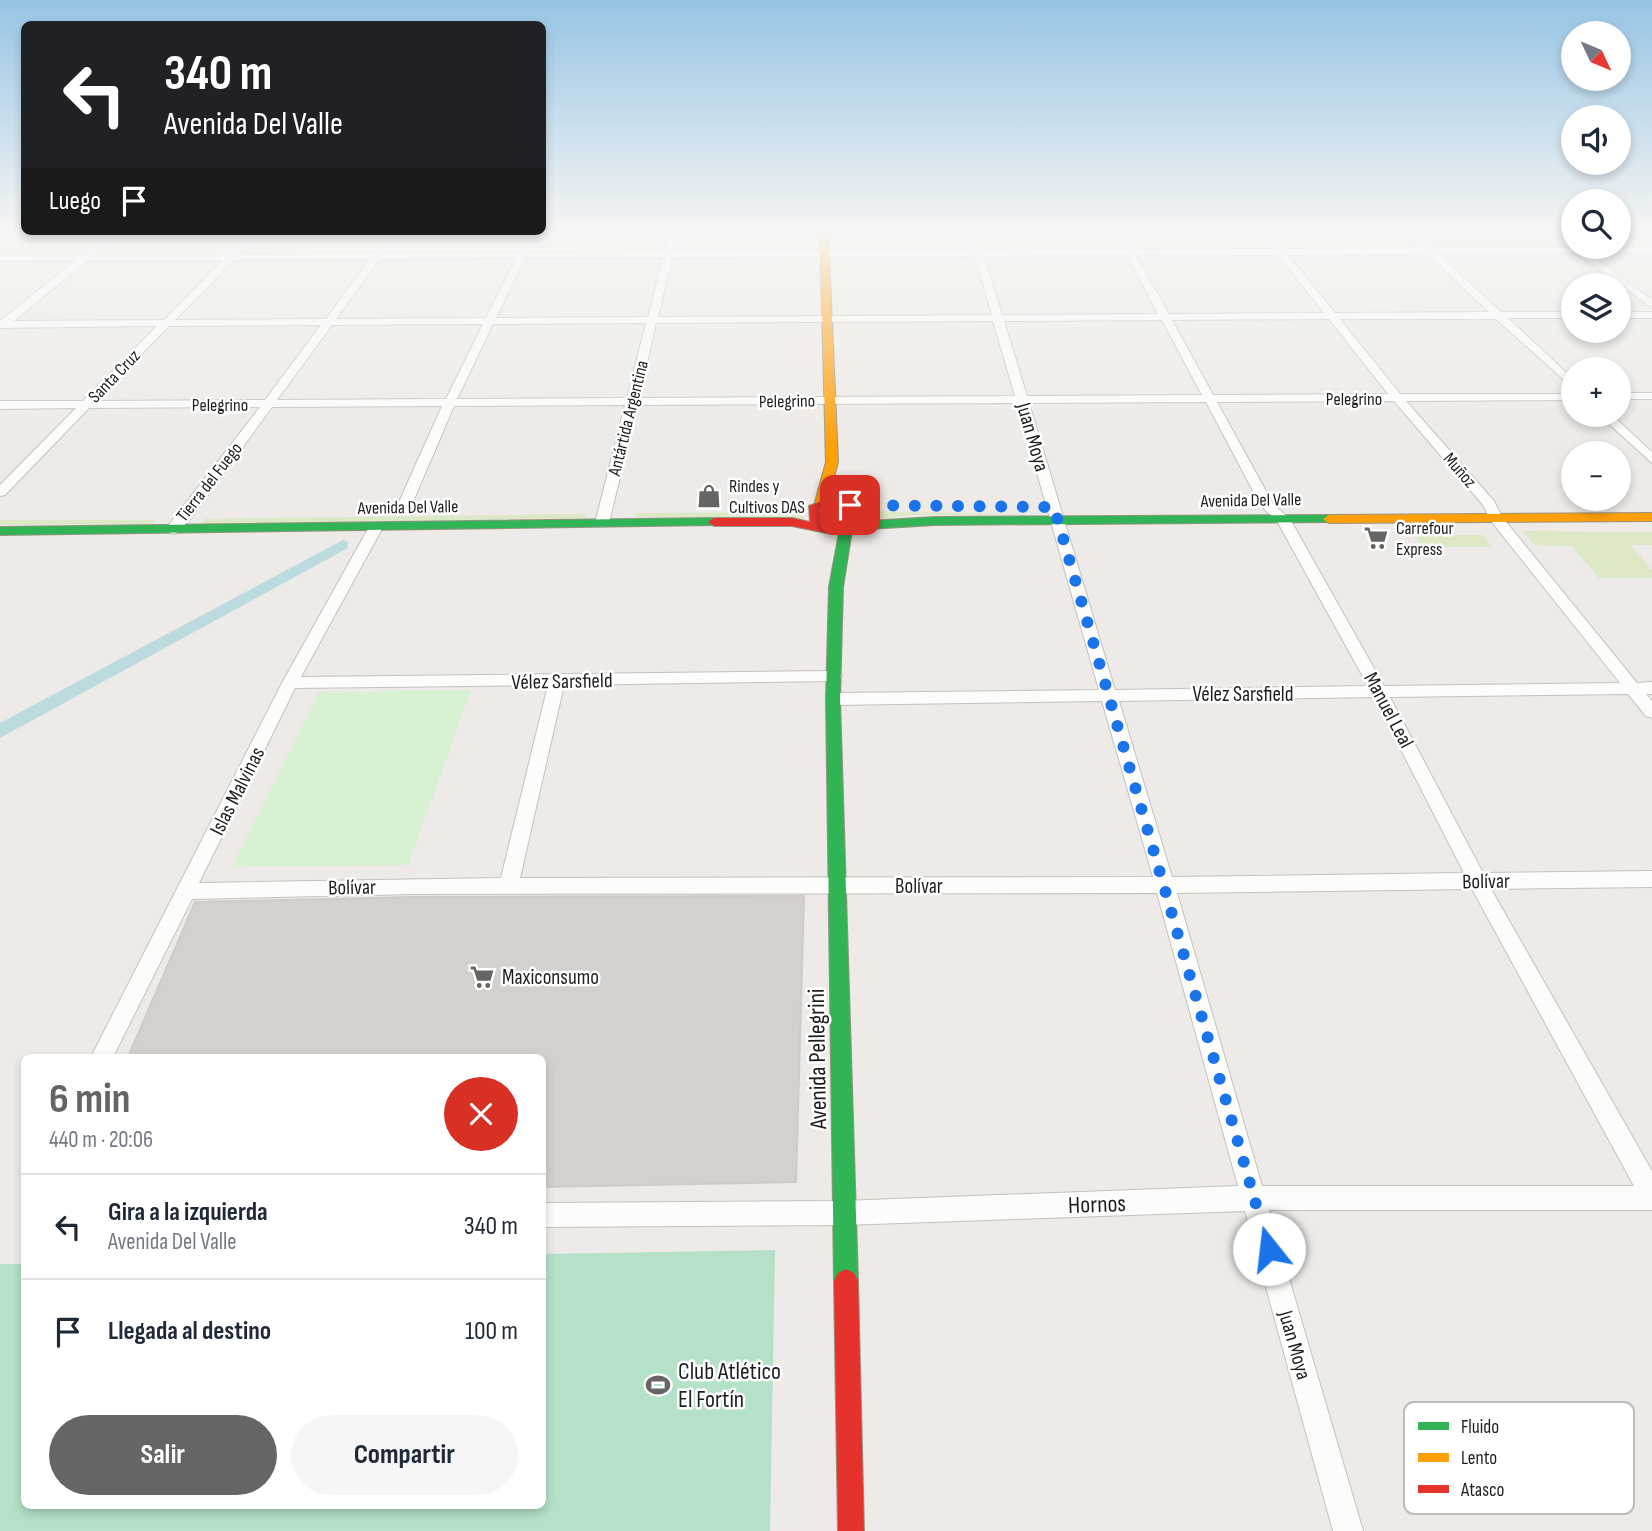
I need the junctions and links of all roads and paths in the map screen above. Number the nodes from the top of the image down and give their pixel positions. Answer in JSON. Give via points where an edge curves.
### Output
{"nodes":[{"id":1,"x":29,"y":302,"type":"edge"},
{"id":2,"x":185,"y":302,"type":"edge"},
{"id":3,"x":343,"y":302,"type":"edge"},
{"id":4,"x":499,"y":302,"type":"edge"},
{"id":5,"x":656,"y":302,"type":"edge"},
{"id":6,"x":825,"y":302,"type":"edge"},
{"id":7,"x":993,"y":302,"type":"edge"},
{"id":8,"x":1157,"y":302,"type":"edge"},
{"id":9,"x":1321,"y":302,"type":"edge"},
{"id":10,"x":1484,"y":302,"type":"edge"},
{"id":11,"x":1631,"y":315,"type":"edge"},
{"id":12,"x":1652,"y":315,"type":"edge"},
{"id":13,"x":1499,"y":316,"type":"junction"},
{"id":14,"x":1561,"y":316,"type":"edge"},
{"id":15,"x":1165,"y":317,"type":"junction"},
{"id":16,"x":1334,"y":318,"type":"junction"},
{"id":17,"x":826,"y":319,"type":"junction"},
{"id":18,"x":998,"y":319,"type":"junction"},
{"id":19,"x":651,"y":320,"type":"junction"},
{"id":20,"x":490,"y":321,"type":"junction"},
{"id":21,"x":328,"y":322,"type":"junction"},
{"id":22,"x":165,"y":323,"type":"junction"},
{"id":23,"x":1,"y":325,"type":"edge"},
{"id":24,"x":1561,"y":374,"type":"edge"},
{"id":25,"x":1631,"y":396,"type":"edge"},
{"id":26,"x":1652,"y":396,"type":"edge"},
{"id":27,"x":1561,"y":397,"type":"edge"},
{"id":28,"x":1398,"y":399,"type":"junction"},
{"id":29,"x":829,"y":400,"type":"junction"},
{"id":30,"x":1208,"y":400,"type":"junction"},
{"id":31,"x":1023,"y":401,"type":"junction"},
{"id":32,"x":631,"y":402,"type":"junction"},
{"id":33,"x":268,"y":404,"type":"junction"},
{"id":34,"x":449,"y":404,"type":"junction"},
{"id":35,"x":0,"y":405,"type":"edge"},
{"id":36,"x":86,"y":405,"type":"junction"},
{"id":37,"x":1618,"y":427,"type":"edge"},
{"id":38,"x":1652,"y":459,"type":"edge"},
{"id":39,"x":832,"y":462,"type":"junction"},
{"id":40,"x":0,"y":492,"type":"edge"},
{"id":41,"x":819,"y":504,"type":"junction"},
{"id":42,"x":849,"y":504,"type":"junction"},
{"id":43,"x":1652,"y":504,"type":"edge"},
{"id":44,"x":870,"y":505,"type":"dead end"},
{"id":45,"x":893,"y":506,"type":"dead end"},
{"id":46,"x":1268,"y":506,"type":"junction"},
{"id":47,"x":402,"y":511,"type":"junction"},
{"id":48,"x":1492,"y":511,"type":"junction"},
{"id":49,"x":1057,"y":514,"type":"junction"},
{"id":50,"x":186,"y":515,"type":"junction"},
{"id":51,"x":0,"y":516,"type":"edge"},
{"id":52,"x":604,"y":516,"type":"junction"},
{"id":53,"x":1652,"y":517,"type":"edge"},
{"id":54,"x":1283,"y":519,"type":"junction"},
{"id":55,"x":376,"y":527,"type":"junction"},
{"id":56,"x":819,"y":527,"type":"junction"},
{"id":57,"x":848,"y":527,"type":"junction"},
{"id":58,"x":172,"y":530,"type":"junction"},
{"id":59,"x":0,"y":531,"type":"edge"},
{"id":60,"x":836,"y":587,"type":"junction"},
{"id":61,"x":834,"y":676,"type":"junction"},
{"id":62,"x":558,"y":682,"type":"junction"},
{"id":63,"x":290,"y":683,"type":"junction"},
{"id":64,"x":1632,"y":688,"type":"junction"},
{"id":65,"x":1652,"y":688,"type":"edge"},
{"id":66,"x":1380,"y":693,"type":"junction"},
{"id":67,"x":1107,"y":694,"type":"junction"},
{"id":68,"x":834,"y":699,"type":"junction"},
{"id":69,"x":1652,"y":712,"type":"edge"},
{"id":70,"x":1652,"y":879,"type":"edge"},
{"id":71,"x":1477,"y":881,"type":"junction"},
{"id":72,"x":1165,"y":885,"type":"junction"},
{"id":73,"x":836,"y":886,"type":"junction"},
{"id":74,"x":508,"y":887,"type":"junction"},
{"id":75,"x":187,"y":891,"type":"junction"},
{"id":76,"x":105,"y":1054,"type":"edge"},
{"id":77,"x":1652,"y":1197,"type":"edge"},
{"id":78,"x":1254,"y":1198,"type":"junction"},
{"id":79,"x":843,"y":1213,"type":"junction"},
{"id":80,"x":546,"y":1215,"type":"edge"},
{"id":81,"x":851,"y":1531,"type":"edge"},
{"id":82,"x":1348,"y":1531,"type":"edge"}],
"edges":[{"from":1,"to":23,"type":"street"},
{"from":2,"to":22,"type":"street","name":"Santa Cruz"},
{"from":3,"to":21,"type":"street","name":"Tierra del Fuego"},
{"from":4,"to":20,"type":"street"},
{"from":5,"to":19,"type":"street","name":"Antártida Argentina"},
{"from":6,"to":17,"type":"main road"},
{"from":7,"to":18,"type":"street","name":"Juan Moya"},
{"from":8,"to":15,"type":"street","name":"Manuel Leal"},
{"from":9,"to":16,"type":"street","name":"Muñoz"},
{"from":10,"to":13,"type":"street"},
{"from":11,"to":12,"type":"street"},
{"from":13,"to":14,"type":"street"},
{"from":13,"to":16,"type":"street"},
{"from":13,"to":24,"type":"street"},
{"from":15,"to":16,"type":"street"},
{"from":15,"to":18,"type":"street"},
{"from":15,"to":30,"type":"street","name":"Manuel Leal"},
{"from":16,"to":28,"type":"street","name":"Muñoz"},
{"from":17,"to":18,"type":"street"},
{"from":17,"to":19,"type":"street"},
{"from":17,"to":29,"type":"main road"},
{"from":18,"to":31,"type":"street","name":"Juan Moya"},
{"from":19,"to":20,"type":"street"},
{"from":19,"to":32,"type":"street","name":"Antártida Argentina"},
{"from":20,"to":21,"type":"street"},
{"from":20,"to":34,"type":"street"},
{"from":21,"to":22,"type":"street"},
{"from":21,"to":33,"type":"street","name":"Tierra del Fuego"},
{"from":22,"to":23,"type":"street"},
{"from":22,"to":36,"type":"street","name":"Santa Cruz"},
{"from":25,"to":26,"type":"street"},
{"from":27,"to":28,"type":"street","name":"Pelegrino"},
{"from":28,"to":30,"type":"street","name":"Pelegrino"},
{"from":28,"to":48,"type":"street","name":"Muñoz"},
{"from":29,"to":31,"type":"street","name":"Pelegrino"},
{"from":29,"to":32,"type":"street","name":"Pelegrino"},
{"from":29,"to":39,"type":"main road"},
{"from":30,"to":31,"type":"street","name":"Pelegrino"},
{"from":30,"to":46,"type":"street","name":"Manuel Leal"},
{"from":31,"to":49,"type":"street","name":"Juan Moya"},
{"from":32,"to":34,"type":"street","name":"Pelegrino"},
{"from":32,"to":52,"type":"street","name":"Antártida Argentina"},
{"from":33,"to":34,"type":"street","name":"Pelegrino"},
{"from":33,"to":36,"type":"street","name":"Pelegrino"},
{"from":33,"to":50,"type":"street","name":"Tierra del Fuego"},
{"from":34,"to":47,"type":"street"},
{"from":35,"to":36,"type":"street","name":"Pelegrino"},
{"from":36,"to":40,"type":"street","name":"Santa Cruz"},
{"from":37,"to":38,"type":"street"},
{"from":39,"to":41,"type":"main road"},
{"from":39,"to":42,"type":"main road"},
{"from":41,"to":42,"type":"main road","name":"Avenida Del Valle"},
{"from":41,"to":52,"type":"main road","name":"Avenida Del Valle"},
{"from":41,"to":56,"type":"main road","name":"Avenida Pellegrini","via":[[813,516]]},
{"from":42,"to":44,"type":"main road"},
{"from":42,"to":57,"type":"main road","name":"Avenida Pellegrini","via":[[856,516]]},
{"from":43,"to":48,"type":"main road","name":"Avenida Del Valle"},
{"from":45,"to":49,"type":"main road","name":"Avenida Del Valle"},
{"from":46,"to":48,"type":"main road","name":"Avenida Del Valle"},
{"from":46,"to":49,"type":"main road","name":"Avenida Del Valle"},
{"from":46,"to":54,"type":"street","name":"Manuel Leal"},
{"from":47,"to":50,"type":"main road","name":"Avenida Del Valle"},
{"from":47,"to":52,"type":"main road","name":"Avenida Del Valle"},
{"from":48,"to":53,"type":"main road","name":"Avenida Del Valle"},
{"from":48,"to":54,"type":"main road","name":"Avenida Del Valle"},
{"from":48,"to":64,"type":"street","name":"Muñoz"},
{"from":49,"to":54,"type":"main road","name":"Avenida Del Valle"},
{"from":49,"to":57,"type":"main road","name":"Avenida Del Valle"},
{"from":49,"to":67,"type":"street","name":"Juan Moya"},
{"from":50,"to":51,"type":"main road","name":"Avenida Del Valle"},
{"from":50,"to":58,"type":"street","name":"Tierra del Fuego"},
{"from":52,"to":55,"type":"main road","name":"Avenida Del Valle"},
{"from":52,"to":56,"type":"main road","name":"Avenida Del Valle","via":[[792,522]]},
{"from":54,"to":66,"type":"street","name":"Manuel Leal"},
{"from":55,"to":58,"type":"main road","name":"Avenida Del Valle"},
{"from":55,"to":63,"type":"street","name":"Islas Malvinas"},
{"from":56,"to":57,"type":"main road","name":"Avenida Del Valle"},
{"from":56,"to":60,"type":"main road","name":"Avenida Pellegrini"},
{"from":57,"to":60,"type":"main road","name":"Avenida Pellegrini"},
{"from":58,"to":59,"type":"main road","name":"Avenida Del Valle"},
{"from":60,"to":61,"type":"main road","name":"Avenida Pellegrini"},
{"from":61,"to":62,"type":"street","name":"Vélez Sarsfield"},
{"from":61,"to":68,"type":"main road","name":"Avenida Pellegrini"},
{"from":62,"to":63,"type":"street","name":"Vélez Sarsfield"},
{"from":62,"to":74,"type":"street"},
{"from":63,"to":75,"type":"street","name":"Islas Malvinas"},
{"from":64,"to":65,"type":"street","name":"Vélez Sarsfield"},
{"from":64,"to":66,"type":"street","name":"Vélez Sarsfield"},
{"from":64,"to":69,"type":"street","name":"Muñoz"},
{"from":66,"to":67,"type":"street","name":"Vélez Sarsfield"},
{"from":66,"to":71,"type":"street","name":"Manuel Leal"},
{"from":67,"to":68,"type":"street","name":"Vélez Sarsfield"},
{"from":67,"to":72,"type":"street","name":"Juan Moya"},
{"from":68,"to":73,"type":"main road","name":"Avenida Pellegrini"},
{"from":70,"to":71,"type":"street","name":"Bolívar"},
{"from":71,"to":72,"type":"street","name":"Bolívar"},
{"from":71,"to":77,"type":"street","name":"Manuel Leal"},
{"from":72,"to":73,"type":"street","name":"Bolívar"},
{"from":72,"to":78,"type":"street","name":"Juan Moya"},
{"from":73,"to":74,"type":"street","name":"Bolívar"},
{"from":73,"to":79,"type":"main road","name":"Avenida Pellegrini"},
{"from":74,"to":75,"type":"street","name":"Bolívar"},
{"from":75,"to":76,"type":"street","name":"Islas Malvinas"},
{"from":77,"to":78,"type":"street","name":"Hornos"},
{"from":78,"to":79,"type":"street","name":"Hornos"},
{"from":78,"to":82,"type":"street","name":"Juan Moya"},
{"from":79,"to":80,"type":"street","name":"Hornos"},
{"from":79,"to":81,"type":"main road","name":"Avenida Pellegrini"}]}
